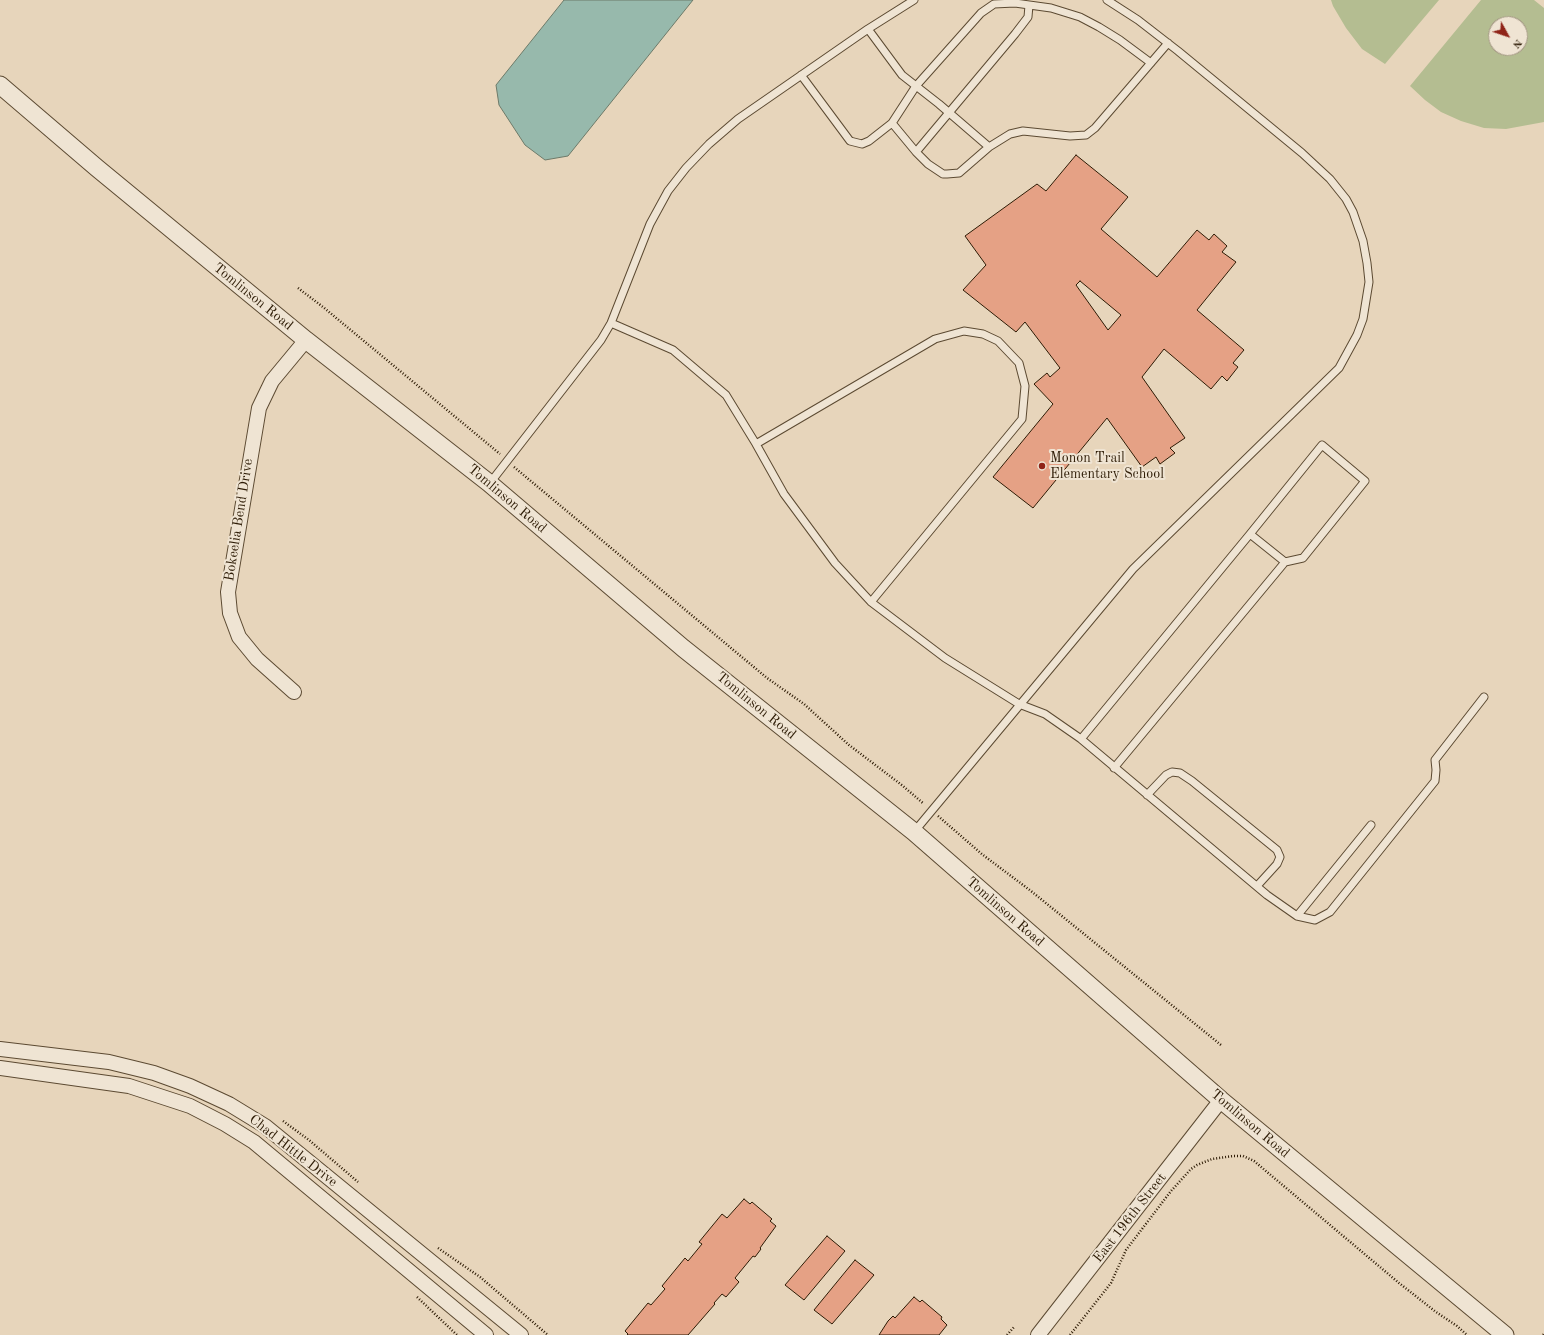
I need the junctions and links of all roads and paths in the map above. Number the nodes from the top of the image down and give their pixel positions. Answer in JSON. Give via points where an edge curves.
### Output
{"nodes":[{"id":1,"x":914,"y":0,"type":"edge"},
{"id":2,"x":1107,"y":0,"type":"edge"},
{"id":3,"x":1029,"y":5,"type":"junction"},
{"id":4,"x":868,"y":29,"type":"junction"},
{"id":5,"x":1168,"y":43,"type":"junction"},
{"id":6,"x":1151,"y":63,"type":"junction"},
{"id":7,"x":801,"y":75,"type":"junction"},
{"id":8,"x":0,"y":84,"type":"edge"},
{"id":9,"x":916,"y":86,"type":"junction"},
{"id":10,"x":950,"y":112,"type":"junction"},
{"id":11,"x":892,"y":123,"type":"junction"},
{"id":12,"x":989,"y":147,"type":"junction"},
{"id":13,"x":916,"y":152,"type":"junction"},
{"id":14,"x":298,"y":288,"type":"dead end"},
{"id":15,"x":611,"y":323,"type":"junction"},
{"id":16,"x":306,"y":340,"type":"junction"},
{"id":17,"x":756,"y":444,"type":"junction"},
{"id":18,"x":507,"y":461,"type":"junction"},
{"id":19,"x":489,"y":483,"type":"junction"},
{"id":20,"x":1250,"y":534,"type":"junction"},
{"id":21,"x":1285,"y":562,"type":"junction"},
{"id":22,"x":871,"y":602,"type":"junction"},
{"id":23,"x":294,"y":692,"type":"dead end"},
{"id":24,"x":1484,"y":697,"type":"dead end"},
{"id":25,"x":1020,"y":704,"type":"junction"},
{"id":26,"x":1081,"y":739,"type":"junction"},
{"id":27,"x":1114,"y":768,"type":"junction"},
{"id":28,"x":1147,"y":795,"type":"junction"},
{"id":29,"x":932,"y":811,"type":"junction"},
{"id":30,"x":1371,"y":825,"type":"dead end"},
{"id":31,"x":914,"y":832,"type":"junction"},
{"id":32,"x":1257,"y":886,"type":"junction"},
{"id":33,"x":1297,"y":916,"type":"junction"},
{"id":34,"x":1220,"y":1045,"type":"dead end"},
{"id":35,"x":0,"y":1049,"type":"edge"},
{"id":36,"x":0,"y":1068,"type":"edge"},
{"id":37,"x":1221,"y":1100,"type":"junction"},
{"id":38,"x":414,"y":1294,"type":"dead end"},
{"id":39,"x":1015,"y":1326,"type":"dead end"},
{"id":40,"x":457,"y":1335,"type":"edge"},
{"id":41,"x":486,"y":1335,"type":"edge"},
{"id":42,"x":521,"y":1335,"type":"edge"},
{"id":43,"x":1007,"y":1335,"type":"edge"},
{"id":44,"x":1038,"y":1335,"type":"edge"},
{"id":45,"x":1070,"y":1335,"type":"edge"},
{"id":46,"x":1467,"y":1335,"type":"edge"},
{"id":47,"x":1505,"y":1335,"type":"edge"}],
"edges":[{"from":1,"to":4,"type":"lane"},
{"from":2,"to":5,"type":"lane"},
{"from":3,"to":6,"type":"lane","via":[[1051,8],[1080,17],[1120,40]]},
{"from":3,"to":9,"type":"lane","via":[[994,4]]},
{"from":3,"to":10,"type":"lane","via":[[1028,17]]},
{"from":4,"to":7,"type":"lane"},
{"from":4,"to":9,"type":"lane","via":[[902,75]]},
{"from":5,"to":6,"type":"lane"},
{"from":5,"to":25,"type":"lane","via":[[1316,165],[1346,199],[1358,224],[1367,262],[1369,282],[1363,319],[1339,368],[1133,569]]},
{"from":6,"to":12,"type":"lane","via":[[1086,135],[1070,136],[1023,130],[1010,134]]},
{"from":7,"to":11,"type":"lane","via":[[850,141],[862,144],[869,141]]},
{"from":7,"to":15,"type":"lane","via":[[732,124],[709,144],[676,180],[650,224]]},
{"from":8,"to":16,"type":"street","name":"Tomlinson Road","via":[[97,168]]},
{"from":9,"to":10,"type":"lane"},
{"from":9,"to":11,"type":"lane"},
{"from":10,"to":12,"type":"lane"},
{"from":10,"to":13,"type":"lane"},
{"from":11,"to":13,"type":"lane"},
{"from":12,"to":13,"type":"lane","via":[[959,173],[947,174],[942,174]]},
{"from":14,"to":18,"type":"path","via":[[323,306]]},
{"from":15,"to":17,"type":"lane","via":[[673,350],[726,395]]},
{"from":15,"to":18,"type":"lane","via":[[589,357]]},
{"from":16,"to":19,"type":"street","name":"Tomlinson Road"},
{"from":16,"to":23,"type":"street","name":"Bokeelia Bend Drive","via":[[272,381],[259,408],[228,592],[230,613],[239,637],[257,659]]},
{"from":17,"to":22,"type":"lane","via":[[784,494],[835,562]]},
{"from":17,"to":22,"type":"lane","via":[[935,339],[964,331],[983,334],[998,341],[1019,363],[1025,386],[1022,419]]},
{"from":18,"to":19,"type":"lane"},
{"from":18,"to":29,"type":"path","via":[[767,678],[804,704],[849,745],[904,786]]},
{"from":19,"to":31,"type":"street","name":"Tomlinson Road","via":[[683,648]]},
{"from":20,"to":21,"type":"lane"},
{"from":20,"to":21,"type":"lane","via":[[1322,445],[1365,481],[1303,558]]},
{"from":20,"to":26,"type":"lane"},
{"from":21,"to":27,"type":"lane"},
{"from":22,"to":25,"type":"lane","via":[[945,658]]},
{"from":24,"to":33,"type":"lane","via":[[1435,760],[1435,781],[1330,912],[1314,920]]},
{"from":25,"to":26,"type":"lane","via":[[1045,714]]},
{"from":25,"to":29,"type":"lane"},
{"from":26,"to":27,"type":"lane"},
{"from":27,"to":28,"type":"lane"},
{"from":28,"to":32,"type":"lane"},
{"from":28,"to":32,"type":"lane","via":[[1166,775],[1172,772],[1180,773],[1277,850],[1280,857],[1277,864]]},
{"from":29,"to":31,"type":"lane"},
{"from":29,"to":34,"type":"path"},
{"from":30,"to":33,"type":"lane"},
{"from":31,"to":37,"type":"street","name":"Tomlinson Road"},
{"from":32,"to":33,"type":"lane"},
{"from":35,"to":42,"type":"street","name":"Chad Hittle Drive","via":[[109,1062],[154,1073],[229,1104],[265,1126]]},
{"from":36,"to":41,"type":"street","name":"Chad Hittle Drive","via":[[129,1086],[190,1106],[225,1124],[254,1142]]},
{"from":37,"to":44,"type":"street","name":"East 196th Street"},
{"from":37,"to":47,"type":"street","name":"Tomlinson Road"},
{"from":38,"to":40,"type":"path"},
{"from":39,"to":43,"type":"path"},
{"from":45,"to":46,"type":"path","via":[[1111,1283],[1126,1250],[1191,1169],[1205,1161],[1221,1157],[1243,1156],[1254,1161],[1399,1283]]}]}
